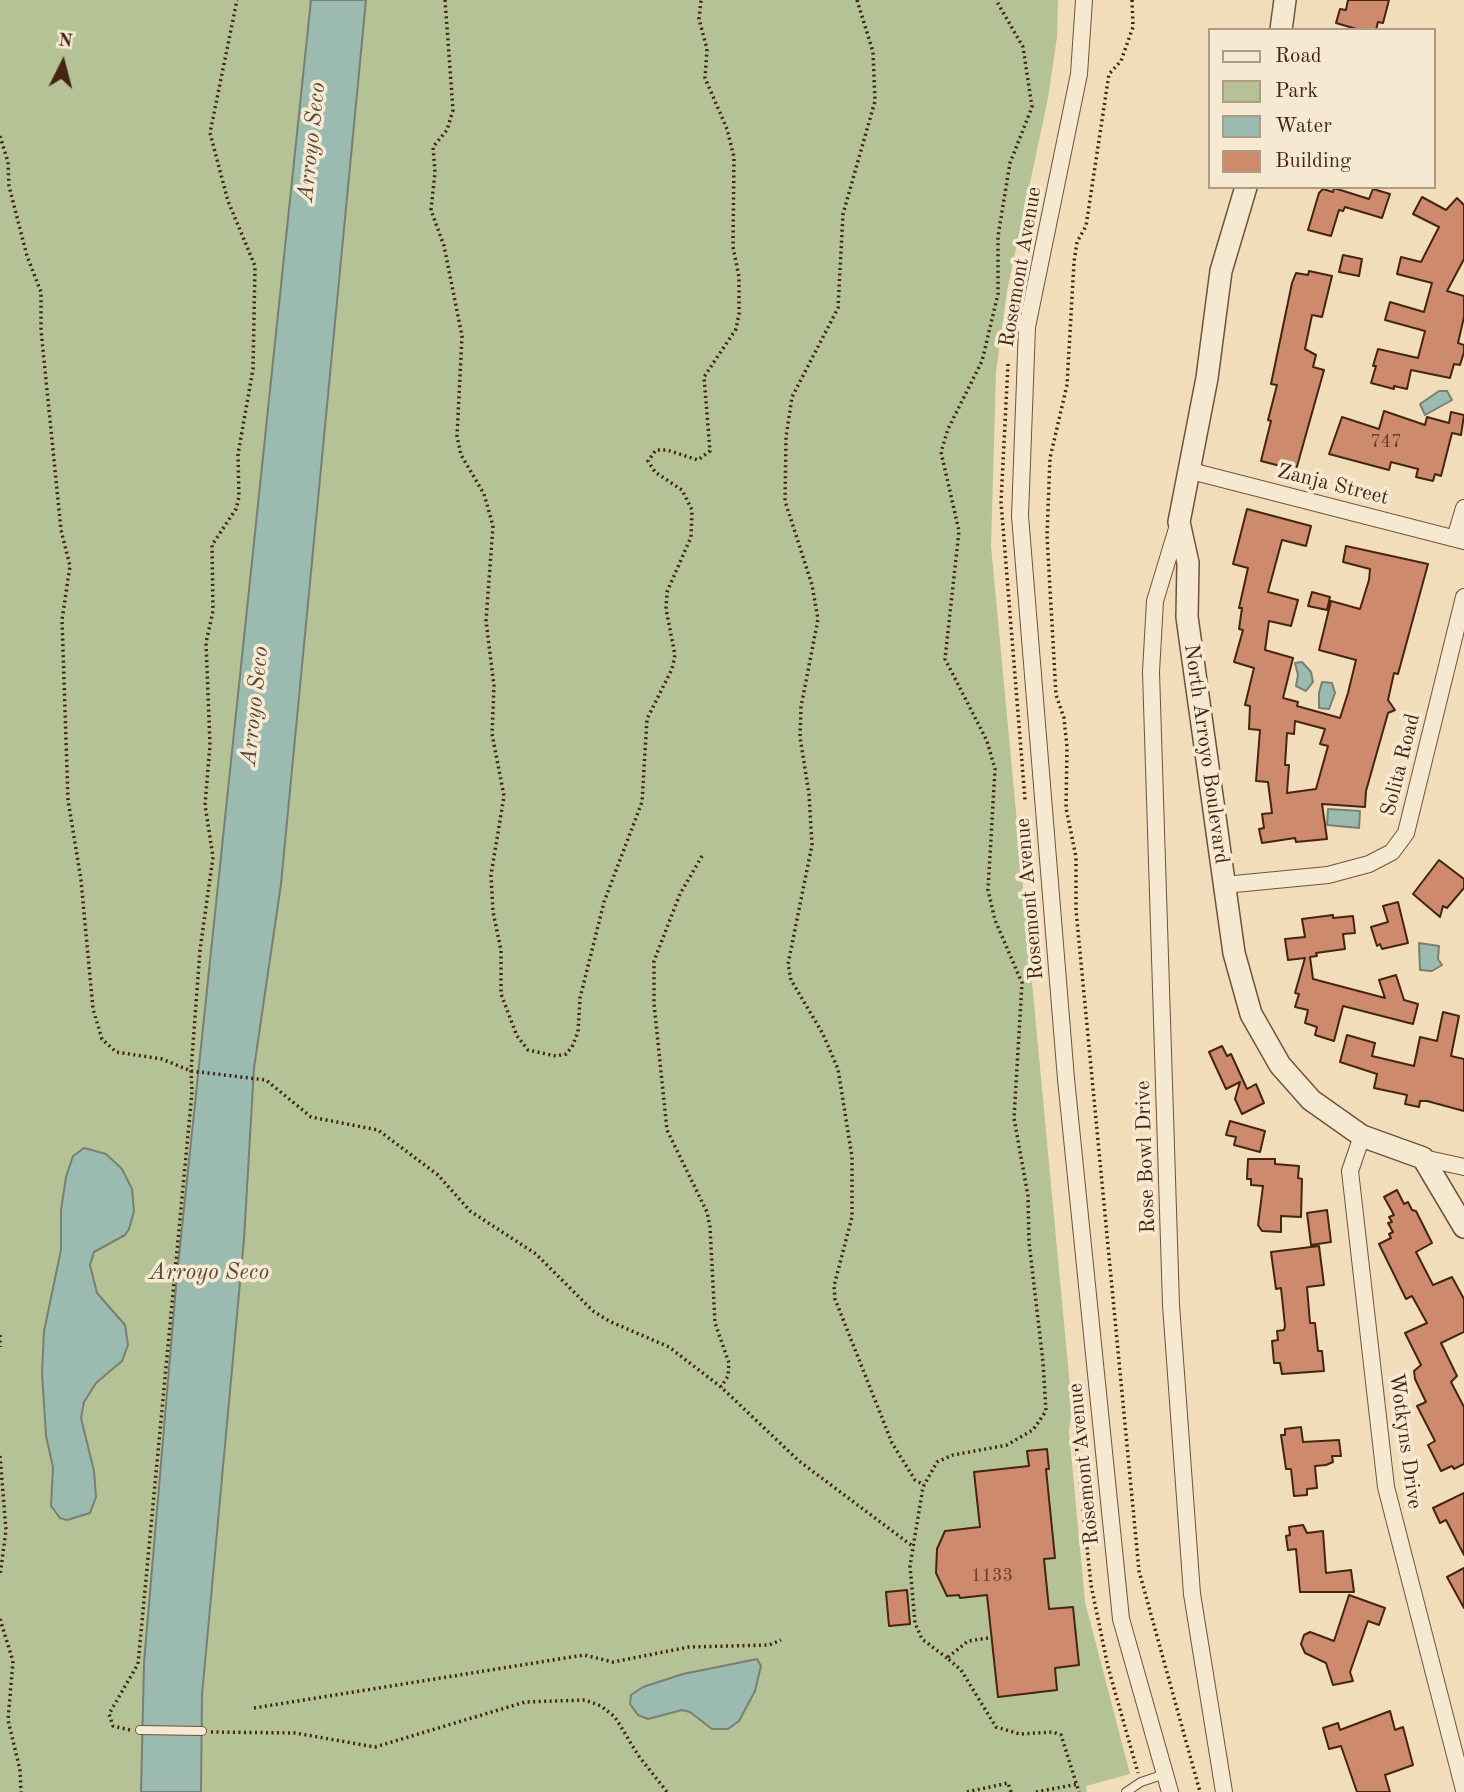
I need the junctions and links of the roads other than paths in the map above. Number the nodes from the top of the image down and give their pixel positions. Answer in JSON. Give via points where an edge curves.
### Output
{"nodes":[{"id":1,"x":1084,"y":0,"type":"edge"},
{"id":2,"x":1286,"y":0,"type":"edge"},
{"id":3,"x":1281,"y":28,"type":"edge"},
{"id":4,"x":1244,"y":189,"type":"edge"},
{"id":5,"x":1191,"y":471,"type":"junction"},
{"id":6,"x":1464,"y":508,"type":"edge"},
{"id":7,"x":1179,"y":522,"type":"junction"},
{"id":8,"x":1460,"y":539,"type":"edge"},
{"id":9,"x":1464,"y":597,"type":"edge"},
{"id":10,"x":1224,"y":885,"type":"junction"},
{"id":11,"x":1362,"y":1136,"type":"junction"},
{"id":12,"x":1423,"y":1158,"type":"junction"},
{"id":13,"x":1464,"y":1167,"type":"edge"},
{"id":14,"x":1464,"y":1227,"type":"edge"},
{"id":15,"x":140,"y":1730,"type":"road end"},
{"id":16,"x":202,"y":1731,"type":"road end"},
{"id":17,"x":1165,"y":1774,"type":"junction"},
{"id":18,"x":1464,"y":1790,"type":"edge"},
{"id":19,"x":1126,"y":1792,"type":"edge"},
{"id":20,"x":1170,"y":1792,"type":"edge"},
{"id":21,"x":1224,"y":1792,"type":"edge"}],
"edges":[{"from":1,"to":17,"type":"street","name":"Rosemont Avenue","via":[[1079,74],[1027,327],[1020,516],[1066,1079],[1121,1619]]},
{"from":2,"to":3,"type":"street"},
{"from":4,"to":5,"type":"street","name":"North Arroyo Boulevard","via":[[1222,271]]},
{"from":5,"to":7,"type":"street","name":"North Arroyo Boulevard"},
{"from":5,"to":8,"type":"street","name":"Zanja Street"},
{"from":6,"to":8,"type":"street"},
{"from":7,"to":10,"type":"street","name":"North Arroyo Boulevard","via":[[1188,563],[1186,617]]},
{"from":7,"to":21,"type":"street","name":"Rose Bowl Drive","via":[[1155,601],[1151,672],[1171,1305],[1192,1594]]},
{"from":9,"to":10,"type":"street","name":"Solita Road","via":[[1406,833],[1392,852],[1369,864],[1328,875]]},
{"from":10,"to":11,"type":"street","name":"North Arroyo Boulevard","via":[[1234,953],[1251,1014],[1280,1065],[1311,1100]]},
{"from":11,"to":12,"type":"street","name":"North Arroyo Boulevard"},
{"from":11,"to":18,"type":"street","name":"Wotkyns Drive","via":[[1350,1171],[1386,1487]]},
{"from":12,"to":13,"type":"street"},
{"from":12,"to":14,"type":"street"},
{"from":15,"to":16,"type":"lane"},
{"from":17,"to":19,"type":"lane"},
{"from":17,"to":20,"type":"street","name":"Rosemont Avenue"}]}
